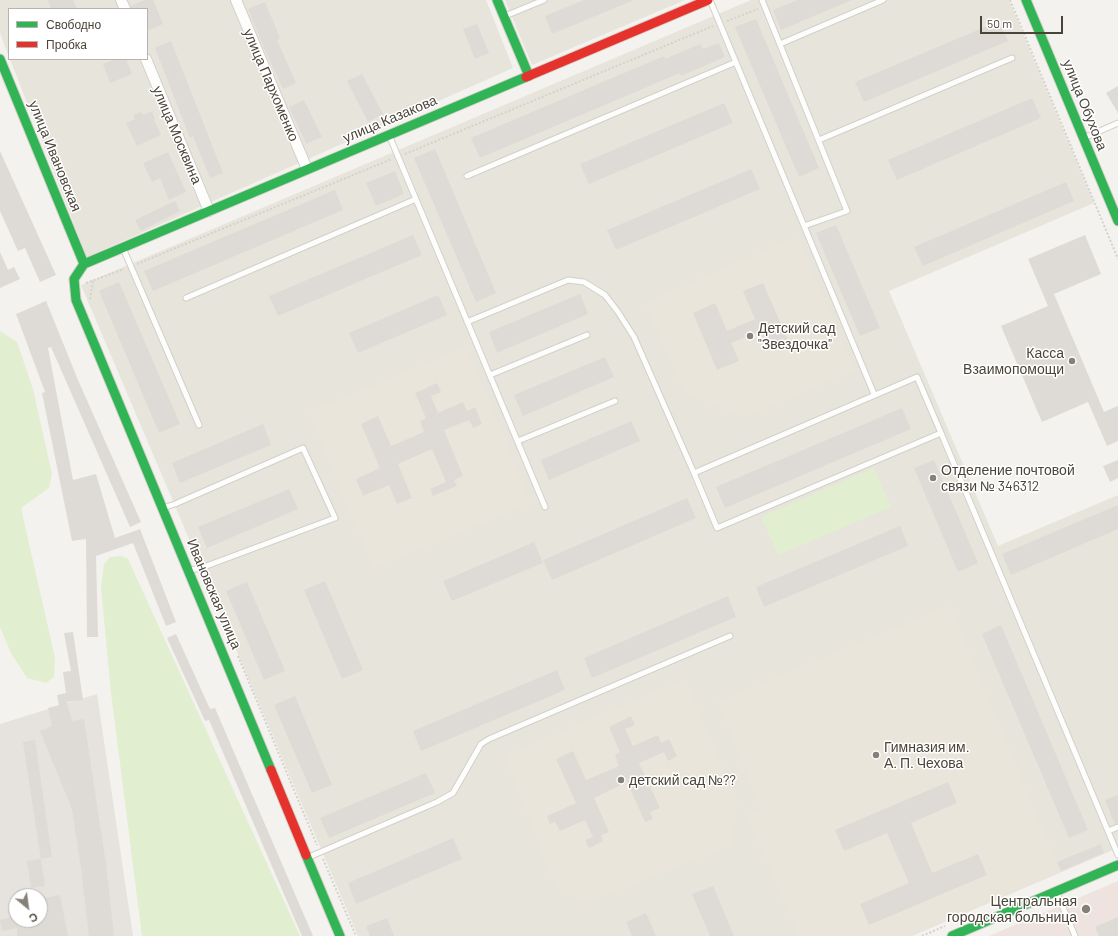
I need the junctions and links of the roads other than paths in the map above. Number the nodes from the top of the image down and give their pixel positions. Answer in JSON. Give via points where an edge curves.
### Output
{"nodes":[{"id":1,"x":236,"y":0,"type":"edge"},
{"id":2,"x":497,"y":0,"type":"edge"},
{"id":3,"x":544,"y":0,"type":"edge"},
{"id":4,"x":709,"y":0,"type":"edge"},
{"id":5,"x":762,"y":0,"type":"edge"},
{"id":6,"x":883,"y":0,"type":"edge"},
{"id":7,"x":1026,"y":0,"type":"edge"},
{"id":8,"x":504,"y":17,"type":"junction"},
{"id":9,"x":780,"y":44,"type":"junction"},
{"id":10,"x":1012,"y":58,"type":"dead end"},
{"id":11,"x":0,"y":59,"type":"edge"},
{"id":12,"x":146,"y":60,"type":"edge"},
{"id":13,"x":736,"y":62,"type":"junction"},
{"id":14,"x":529,"y":76,"type":"junction"},
{"id":15,"x":1118,"y":123,"type":"edge"},
{"id":16,"x":389,"y":135,"type":"junction"},
{"id":17,"x":1084,"y":139,"type":"junction"},
{"id":18,"x":819,"y":140,"type":"junction"},
{"id":19,"x":307,"y":169,"type":"junction"},
{"id":20,"x":467,"y":176,"type":"dead end"},
{"id":21,"x":416,"y":199,"type":"junction"},
{"id":22,"x":209,"y":211,"type":"junction"},
{"id":23,"x":1118,"y":221,"type":"edge"},
{"id":24,"x":804,"y":226,"type":"junction"},
{"id":25,"x":122,"y":247,"type":"junction"},
{"id":26,"x":84,"y":264,"type":"junction"},
{"id":27,"x":186,"y":298,"type":"dead end"},
{"id":28,"x":467,"y":322,"type":"junction"},
{"id":29,"x":587,"y":335,"type":"dead end"},
{"id":30,"x":490,"y":375,"type":"junction"},
{"id":31,"x":874,"y":394,"type":"junction"},
{"id":32,"x":615,"y":401,"type":"dead end"},
{"id":33,"x":198,"y":425,"type":"dead end"},
{"id":34,"x":941,"y":433,"type":"junction"},
{"id":35,"x":518,"y":441,"type":"junction"},
{"id":36,"x":694,"y":473,"type":"junction"},
{"id":37,"x":545,"y":507,"type":"dead end"},
{"id":38,"x":163,"y":508,"type":"junction"},
{"id":39,"x":189,"y":570,"type":"junction"},
{"id":40,"x":730,"y":636,"type":"dead end"},
{"id":41,"x":1118,"y":827,"type":"edge"},
{"id":42,"x":1108,"y":831,"type":"junction"},
{"id":43,"x":1118,"y":855,"type":"edge"},
{"id":44,"x":308,"y":857,"type":"junction"},
{"id":45,"x":1118,"y":865,"type":"edge"},
{"id":46,"x":1056,"y":891,"type":"junction"},
{"id":47,"x":340,"y":936,"type":"edge"},
{"id":48,"x":952,"y":936,"type":"edge"},
{"id":49,"x":1075,"y":936,"type":"edge"}],
"edges":[{"from":1,"to":19,"type":"street","name":"улица Пархоменко"},
{"from":2,"to":8,"type":"street"},
{"from":3,"to":8,"type":"lane"},
{"from":4,"to":13,"type":"lane"},
{"from":4,"to":14,"type":"street","name":"улица Казакова"},
{"from":5,"to":9,"type":"lane"},
{"from":6,"to":9,"type":"lane"},
{"from":7,"to":17,"type":"street","name":"улица Обухова"},
{"from":8,"to":14,"type":"street"},
{"from":9,"to":18,"type":"lane"},
{"from":10,"to":18,"type":"lane"},
{"from":11,"to":26,"type":"street","name":"улица Ивановская"},
{"from":12,"to":22,"type":"street","name":"улица Москвина"},
{"from":13,"to":20,"type":"lane"},
{"from":13,"to":24,"type":"lane"},
{"from":14,"to":16,"type":"street","name":"улица Казакова"},
{"from":15,"to":17,"type":"lane"},
{"from":16,"to":19,"type":"street","name":"улица Казакова"},
{"from":16,"to":21,"type":"lane"},
{"from":17,"to":23,"type":"street","name":"улица Обухова"},
{"from":18,"to":24,"type":"lane","via":[[847,210]]},
{"from":19,"to":22,"type":"street","name":"улица Казакова"},
{"from":21,"to":27,"type":"lane"},
{"from":21,"to":28,"type":"lane"},
{"from":22,"to":25,"type":"street","name":"улица Казакова"},
{"from":24,"to":31,"type":"lane"},
{"from":25,"to":26,"type":"street","name":"улица Казакова"},
{"from":25,"to":33,"type":"lane"},
{"from":26,"to":38,"type":"street","name":"Ивановская улица","via":[[74,279],[76,300]]},
{"from":28,"to":30,"type":"lane"},
{"from":28,"to":36,"type":"lane","via":[[568,280],[584,282],[605,295],[634,337]]},
{"from":29,"to":30,"type":"lane"},
{"from":30,"to":35,"type":"lane"},
{"from":31,"to":34,"type":"lane","via":[[917,377]]},
{"from":31,"to":36,"type":"lane"},
{"from":32,"to":35,"type":"lane"},
{"from":34,"to":36,"type":"lane","via":[[717,528]]},
{"from":34,"to":42,"type":"lane"},
{"from":35,"to":37,"type":"lane"},
{"from":38,"to":39,"type":"street","name":"Ивановская улица"},
{"from":38,"to":39,"type":"lane","via":[[303,448],[335,518],[201,568]]},
{"from":39,"to":44,"type":"street","name":"Ивановская улица"},
{"from":40,"to":44,"type":"lane","via":[[489,739],[481,744],[453,793]]},
{"from":41,"to":42,"type":"lane"},
{"from":42,"to":43,"type":"lane"},
{"from":44,"to":47,"type":"street","name":"Ивановская улица"},
{"from":45,"to":46,"type":"street"},
{"from":46,"to":48,"type":"street"},
{"from":46,"to":49,"type":"lane"}]}
